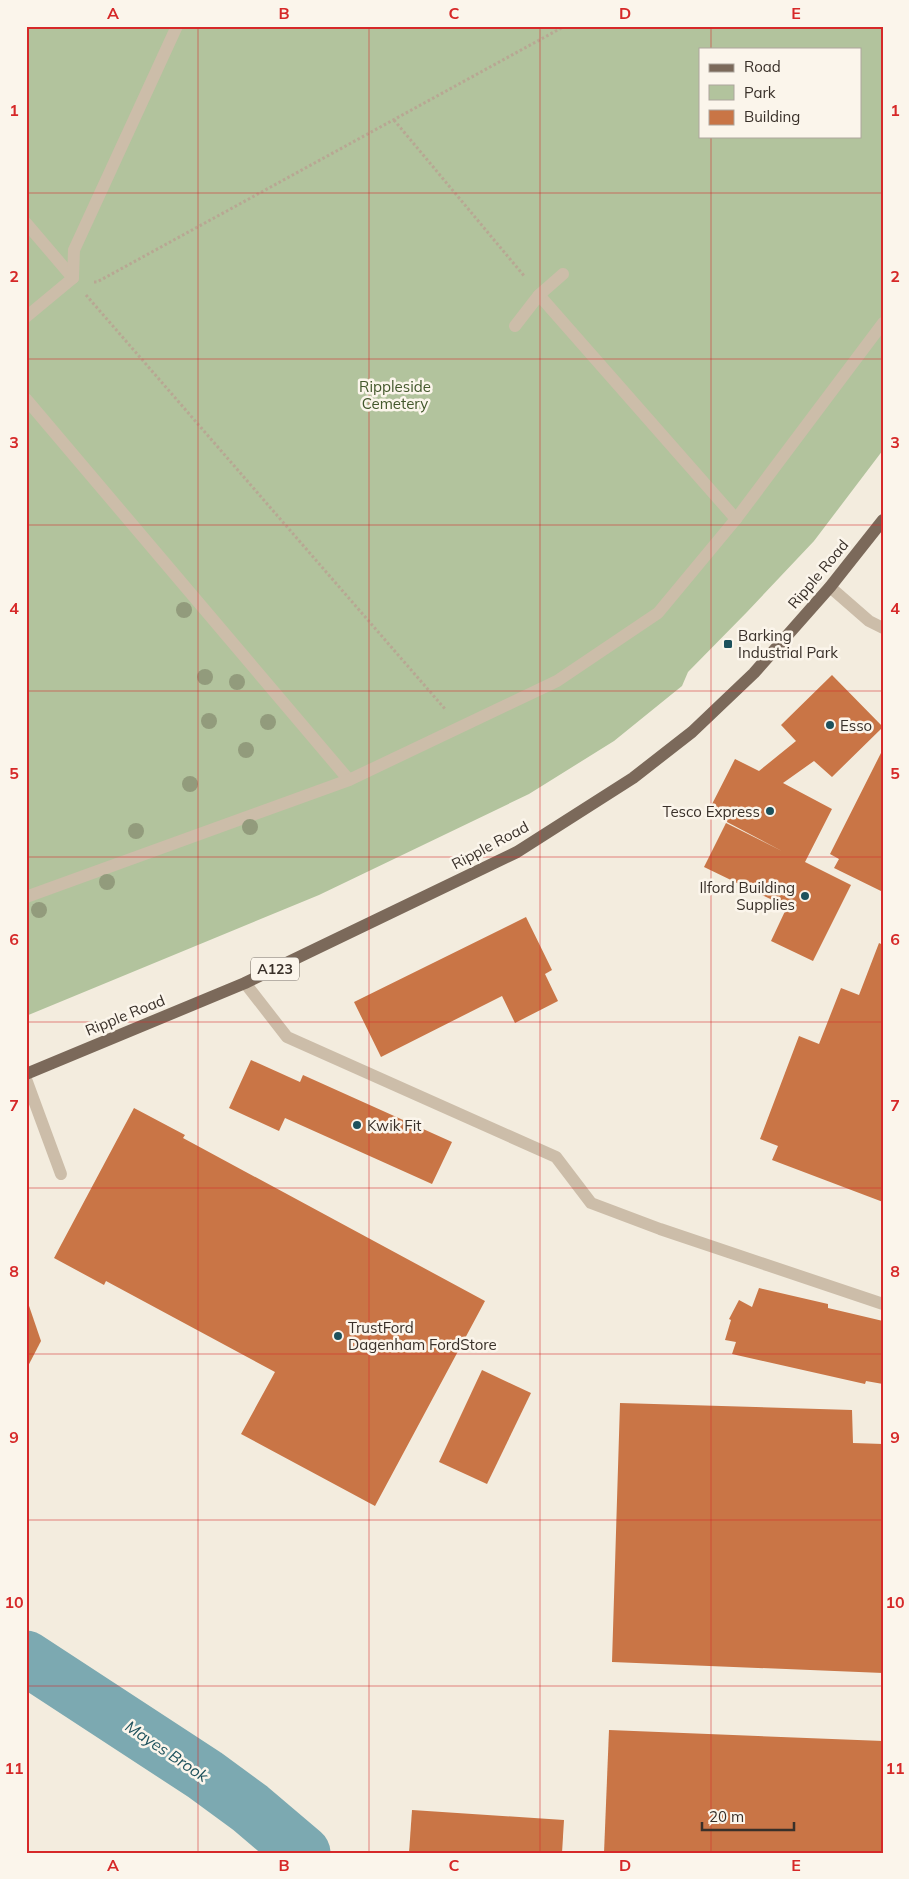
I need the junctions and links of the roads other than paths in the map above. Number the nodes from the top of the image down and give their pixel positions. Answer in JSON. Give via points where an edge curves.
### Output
{"nodes":[{"id":1,"x":177,"y":26,"type":"edge"},
{"id":2,"x":26,"y":223,"type":"edge"},
{"id":3,"x":563,"y":274,"type":"dead end"},
{"id":4,"x":73,"y":278,"type":"junction"},
{"id":5,"x":539,"y":295,"type":"junction"},
{"id":6,"x":26,"y":317,"type":"edge"},
{"id":7,"x":883,"y":323,"type":"edge"},
{"id":8,"x":515,"y":326,"type":"dead end"},
{"id":9,"x":26,"y":399,"type":"edge"},
{"id":10,"x":736,"y":519,"type":"junction"},
{"id":11,"x":883,"y":520,"type":"edge"},
{"id":12,"x":830,"y":587,"type":"junction"},
{"id":13,"x":883,"y":628,"type":"edge"},
{"id":14,"x":349,"y":780,"type":"junction"},
{"id":15,"x":26,"y":897,"type":"edge"},
{"id":16,"x":245,"y":983,"type":"junction"},
{"id":17,"x":26,"y":1074,"type":"edge"},
{"id":18,"x":26,"y":1079,"type":"edge"},
{"id":19,"x":60,"y":1174,"type":"dead end"},
{"id":20,"x":883,"y":1304,"type":"edge"}],
"edges":[{"from":1,"to":4,"type":"street","via":[[74,250]]},
{"from":2,"to":4,"type":"street"},
{"from":3,"to":5,"type":"street"},
{"from":4,"to":6,"type":"street"},
{"from":5,"to":8,"type":"street"},
{"from":5,"to":10,"type":"street"},
{"from":7,"to":10,"type":"street"},
{"from":9,"to":14,"type":"street"},
{"from":10,"to":14,"type":"street","via":[[658,613],[557,681]]},
{"from":11,"to":12,"type":"main road","name":"Ripple Road","number":"A123"},
{"from":12,"to":13,"type":"street"},
{"from":12,"to":16,"type":"main road","name":"Ripple Road","number":"A123","via":[[754,673],[692,732],[634,778],[517,852]]},
{"from":14,"to":15,"type":"street"},
{"from":16,"to":17,"type":"main road","name":"Ripple Road","number":"A123"},
{"from":16,"to":20,"type":"street","via":[[287,1037],[556,1158],[591,1203]]},
{"from":18,"to":19,"type":"street"}]}
